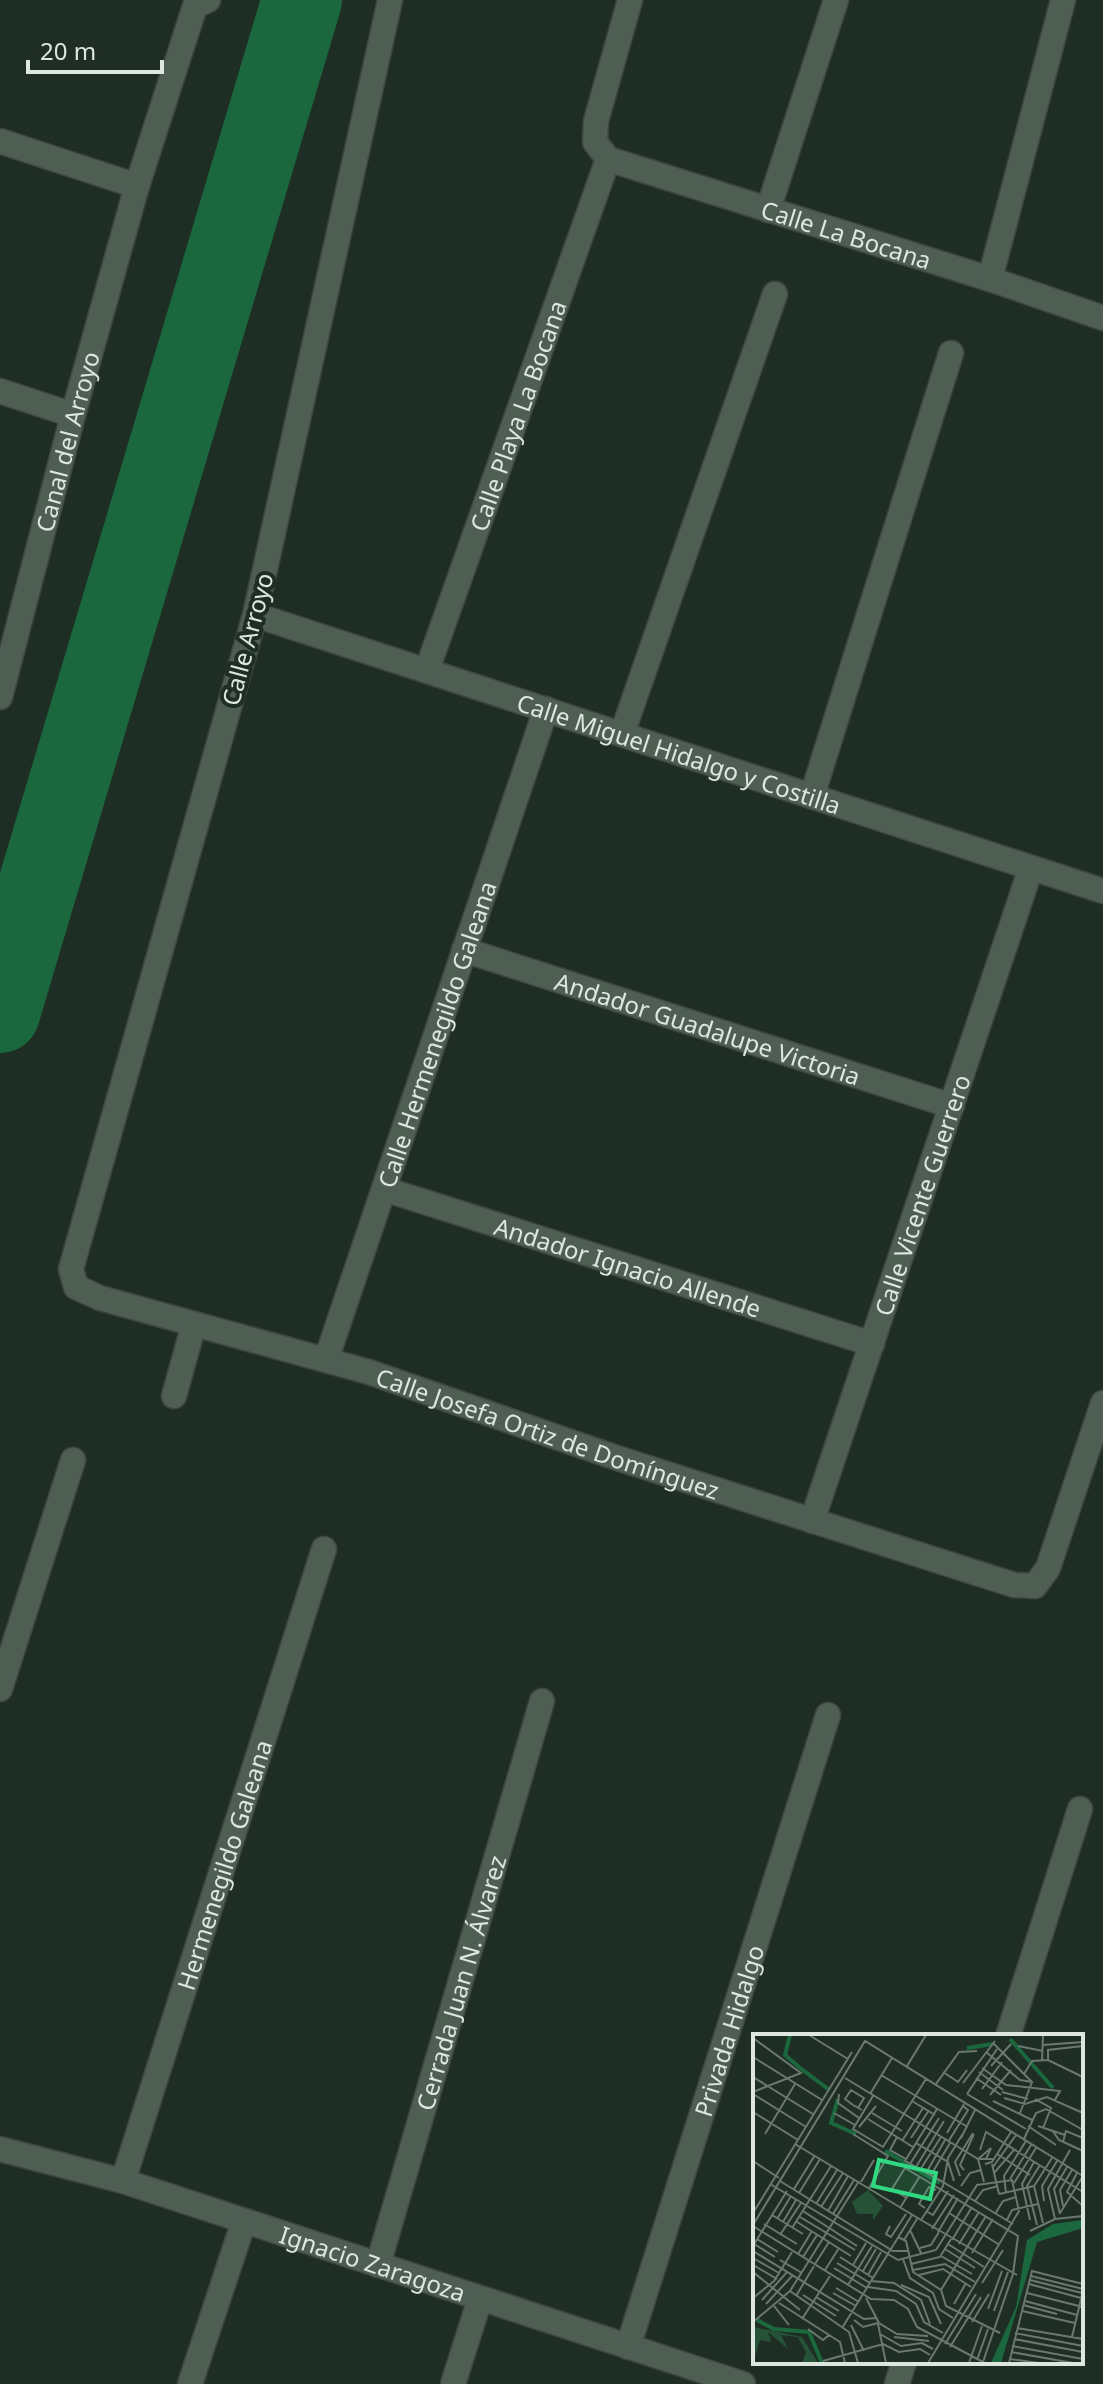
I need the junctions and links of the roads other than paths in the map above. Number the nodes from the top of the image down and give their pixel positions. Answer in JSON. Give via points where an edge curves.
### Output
{"nodes":[{"id":1,"x":390,"y":0,"type":"edge"},
{"id":2,"x":630,"y":0,"type":"edge"},
{"id":3,"x":836,"y":0,"type":"edge"},
{"id":4,"x":1063,"y":0,"type":"edge"},
{"id":5,"x":194,"y":2,"type":"edge"},
{"id":6,"x":0,"y":141,"type":"edge"},
{"id":7,"x":602,"y":150,"type":"junction"},
{"id":8,"x":137,"y":186,"type":"junction"},
{"id":9,"x":768,"y":210,"type":"junction"},
{"id":10,"x":990,"y":279,"type":"junction"},
{"id":11,"x":775,"y":294,"type":"dead end"},
{"id":12,"x":1103,"y":318,"type":"edge"},
{"id":13,"x":951,"y":353,"type":"dead end"},
{"id":14,"x":0,"y":391,"type":"edge"},
{"id":15,"x":73,"y":415,"type":"junction"},
{"id":16,"x":255,"y":615,"type":"junction"},
{"id":17,"x":7,"y":647,"type":"edge"},
{"id":18,"x":427,"y":670,"type":"junction"},
{"id":19,"x":0,"y":697,"type":"edge"},
{"id":20,"x":546,"y":709,"type":"junction"},
{"id":21,"x":622,"y":734,"type":"junction"},
{"id":22,"x":812,"y":796,"type":"junction"},
{"id":23,"x":1031,"y":868,"type":"junction"},
{"id":24,"x":1103,"y":891,"type":"edge"},
{"id":25,"x":464,"y":950,"type":"junction"},
{"id":26,"x":952,"y":1106,"type":"junction"},
{"id":27,"x":384,"y":1189,"type":"junction"},
{"id":28,"x":71,"y":1269,"type":"joint"},
{"id":29,"x":194,"y":1324,"type":"junction"},
{"id":30,"x":872,"y":1344,"type":"junction"},
{"id":31,"x":326,"y":1360,"type":"junction"},
{"id":32,"x":174,"y":1396,"type":"dead end"},
{"id":33,"x":1103,"y":1403,"type":"edge"},
{"id":34,"x":73,"y":1460,"type":"dead end"},
{"id":35,"x":812,"y":1521,"type":"junction"},
{"id":36,"x":324,"y":1549,"type":"dead end"},
{"id":37,"x":0,"y":1689,"type":"edge"},
{"id":38,"x":542,"y":1701,"type":"dead end"},
{"id":39,"x":828,"y":1715,"type":"dead end"},
{"id":40,"x":1080,"y":1809,"type":"dead end"},
{"id":41,"x":1009,"y":2034,"type":"edge"},
{"id":42,"x":2,"y":2157,"type":"edge"},
{"id":43,"x":123,"y":2181,"type":"junction"},
{"id":44,"x":244,"y":2221,"type":"junction"},
{"id":45,"x":378,"y":2265,"type":"junction"},
{"id":46,"x":480,"y":2299,"type":"junction"},
{"id":47,"x":628,"y":2347,"type":"junction"},
{"id":48,"x":903,"y":2364,"type":"edge"},
{"id":49,"x":190,"y":2384,"type":"edge"},
{"id":50,"x":453,"y":2384,"type":"edge"},
{"id":51,"x":743,"y":2384,"type":"edge"},
{"id":52,"x":897,"y":2384,"type":"edge"}],
"edges":[{"from":1,"to":16,"type":"street","name":"Calle Arroyo"},
{"from":2,"to":7,"type":"street","name":"Calle Playa La Bocana","via":[[596,121]]},
{"from":3,"to":9,"type":"street"},
{"from":4,"to":10,"type":"street"},
{"from":5,"to":8,"type":"street","name":"Canal del Arroyo"},
{"from":6,"to":8,"type":"street"},
{"from":7,"to":9,"type":"street","name":"Calle La Bocana"},
{"from":7,"to":18,"type":"street","name":"Calle Playa La Bocana"},
{"from":8,"to":15,"type":"street","name":"Canal del Arroyo"},
{"from":9,"to":10,"type":"street","name":"Calle La Bocana"},
{"from":10,"to":12,"type":"street","name":"Calle La Bocana"},
{"from":11,"to":21,"type":"street"},
{"from":13,"to":22,"type":"street"},
{"from":14,"to":15,"type":"street"},
{"from":15,"to":17,"type":"street","name":"Canal del Arroyo"},
{"from":16,"to":18,"type":"street","name":"Calle Miguel Hidalgo y Costilla"},
{"from":16,"to":28,"type":"street","name":"Calle Arroyo"},
{"from":17,"to":19,"type":"street","name":"Canal del Arroyo"},
{"from":18,"to":20,"type":"street","name":"Calle Miguel Hidalgo y Costilla"},
{"from":20,"to":21,"type":"street","name":"Calle Miguel Hidalgo y Costilla"},
{"from":20,"to":25,"type":"street","name":"Calle Hermenegildo Galeana"},
{"from":21,"to":22,"type":"street","name":"Calle Miguel Hidalgo y Costilla"},
{"from":22,"to":23,"type":"street","name":"Calle Miguel Hidalgo y Costilla"},
{"from":23,"to":24,"type":"street","name":"Calle Miguel Hidalgo y Costilla"},
{"from":23,"to":26,"type":"street","name":"Calle Vicente Guerrero"},
{"from":25,"to":26,"type":"street","name":"Andador Guadalupe Victoria"},
{"from":25,"to":27,"type":"street","name":"Calle Hermenegildo Galeana"},
{"from":26,"to":30,"type":"street","name":"Calle Vicente Guerrero"},
{"from":27,"to":30,"type":"street","name":"Andador Ignacio Allende"},
{"from":27,"to":31,"type":"street","name":"Calle Hermenegildo Galeana"},
{"from":28,"to":29,"type":"street","name":"Calle Josefa Ortiz de Domínguez","via":[[76,1287],[100,1298]]},
{"from":29,"to":31,"type":"street","name":"Calle Josefa Ortiz de Domínguez"},
{"from":29,"to":32,"type":"street"},
{"from":30,"to":35,"type":"street","name":"Calle Vicente Guerrero"},
{"from":31,"to":35,"type":"street","name":"Calle Josefa Ortiz de Domínguez"},
{"from":33,"to":35,"type":"street","name":"Calle Josefa Ortiz de Domínguez","via":[[1048,1568],[1035,1586],[1014,1585]]},
{"from":34,"to":37,"type":"street"},
{"from":36,"to":43,"type":"street","name":"Hermenegildo Galeana"},
{"from":38,"to":45,"type":"street","name":"Cerrada Juan N. Álvarez"},
{"from":39,"to":47,"type":"street","name":"Privada Hidalgo"},
{"from":40,"to":41,"type":"street"},
{"from":42,"to":43,"type":"street","name":"Ignacio Zaragoza"},
{"from":43,"to":44,"type":"street","name":"Ignacio Zaragoza"},
{"from":44,"to":45,"type":"street","name":"Ignacio Zaragoza"},
{"from":44,"to":49,"type":"street"},
{"from":45,"to":46,"type":"street","name":"Ignacio Zaragoza"},
{"from":46,"to":47,"type":"street","name":"Ignacio Zaragoza"},
{"from":46,"to":50,"type":"street"},
{"from":47,"to":51,"type":"street","name":"Ignacio Zaragoza"},
{"from":48,"to":52,"type":"street"}]}
